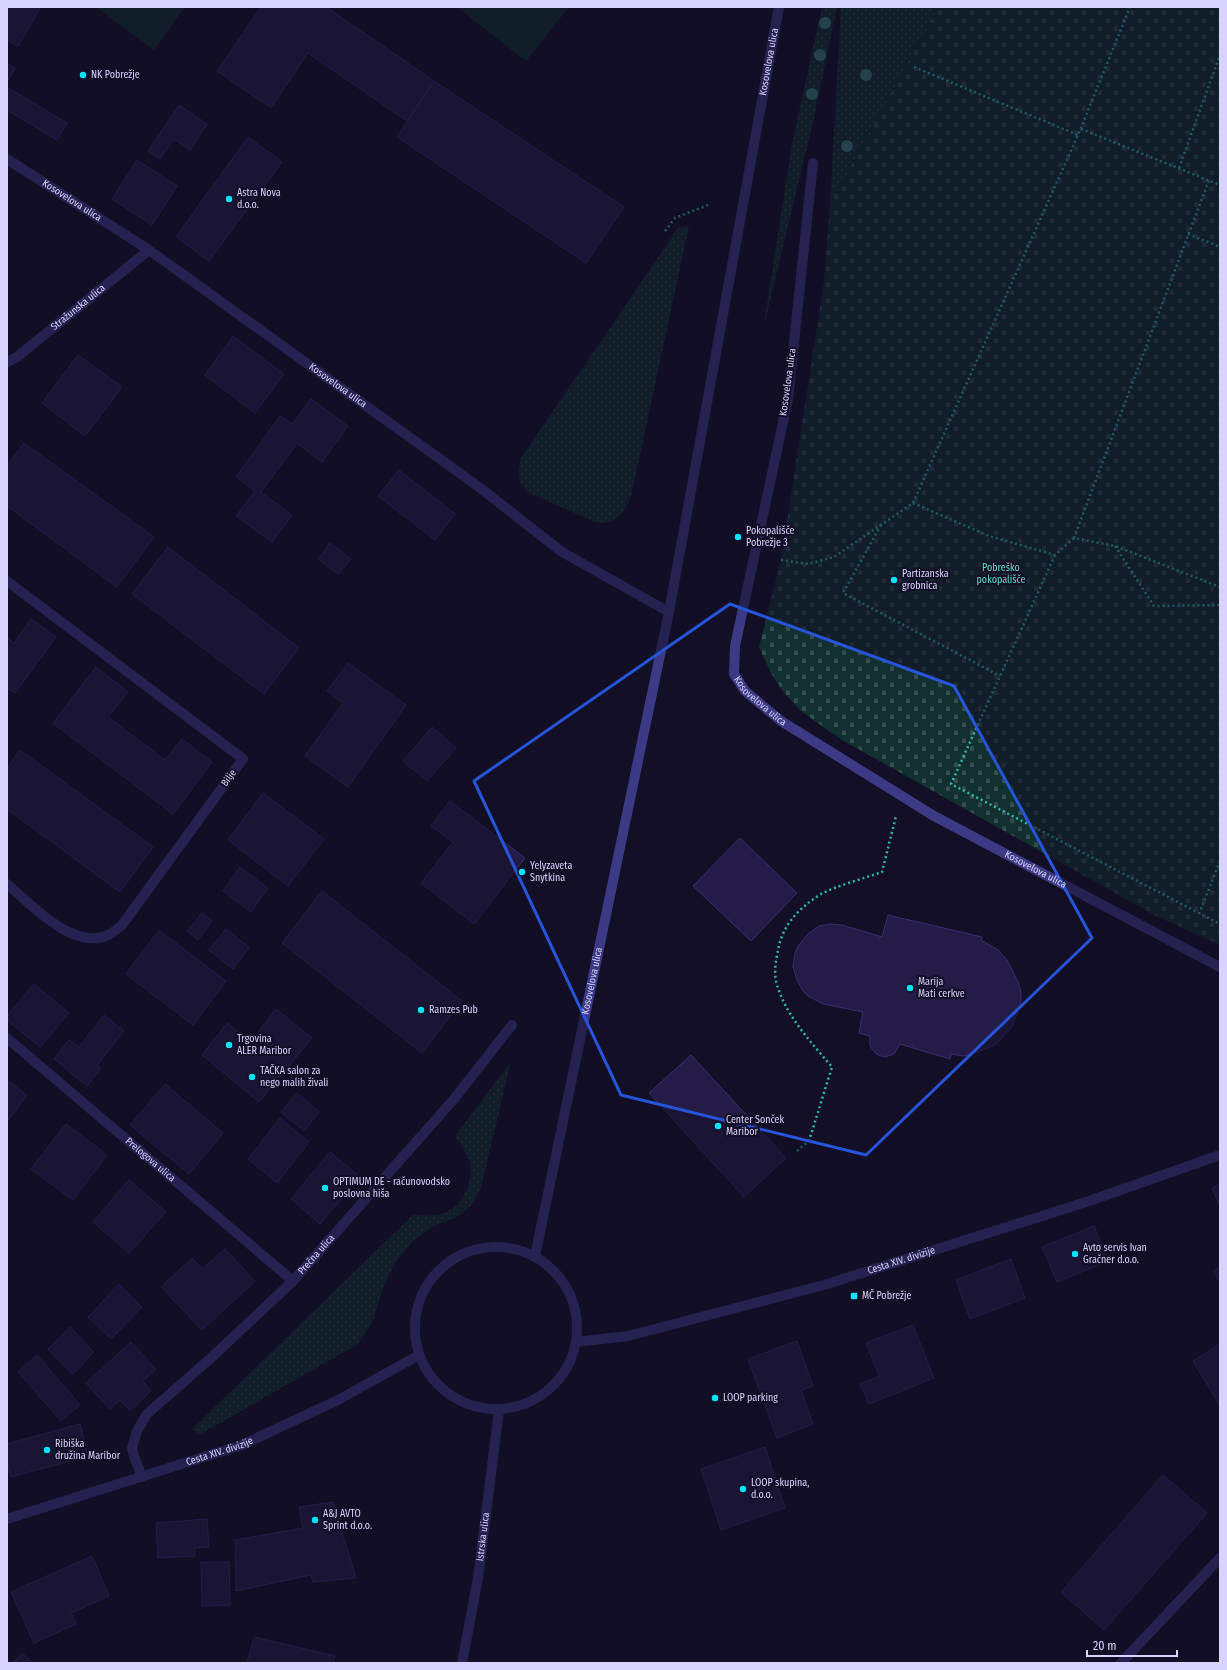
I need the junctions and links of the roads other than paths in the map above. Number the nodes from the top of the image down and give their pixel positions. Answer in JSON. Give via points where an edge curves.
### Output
{"nodes":[{"id":1,"x":778,"y":7,"type":"edge"},
{"id":2,"x":7,"y":159,"type":"edge"},
{"id":3,"x":813,"y":163,"type":"dead end"},
{"id":4,"x":149,"y":250,"type":"junction"},
{"id":5,"x":7,"y":362,"type":"edge"},
{"id":6,"x":7,"y":581,"type":"edge"},
{"id":7,"x":669,"y":612,"type":"junction"},
{"id":8,"x":7,"y":884,"type":"edge"},
{"id":9,"x":1220,"y":967,"type":"edge"},
{"id":10,"x":512,"y":1025,"type":"dead end"},
{"id":11,"x":7,"y":1038,"type":"edge"},
{"id":12,"x":1220,"y":1155,"type":"edge"},
{"id":13,"x":535,"y":1256,"type":"junction"},
{"id":14,"x":293,"y":1281,"type":"junction"},
{"id":15,"x":576,"y":1342,"type":"junction"},
{"id":16,"x":419,"y":1355,"type":"junction"},
{"id":17,"x":499,"y":1410,"type":"junction"},
{"id":18,"x":142,"y":1477,"type":"junction"},
{"id":19,"x":7,"y":1519,"type":"edge"},
{"id":20,"x":1220,"y":1558,"type":"edge"},
{"id":21,"x":462,"y":1663,"type":"edge"},
{"id":22,"x":1121,"y":1663,"type":"edge"}],
"edges":[{"from":1,"to":7,"type":"street","name":"Kosovelova ulica"},
{"from":2,"to":4,"type":"street","name":"Kosovelova ulica"},
{"from":3,"to":9,"type":"street","name":"Kosovelova ulica","via":[[788,399],[735,646],[734,674],[745,691],[781,721],[934,816]]},
{"from":4,"to":5,"type":"street","name":"Stražunska ulica","via":[[17,357]]},
{"from":4,"to":7,"type":"street","name":"Kosovelova ulica","via":[[479,487],[562,552]]},
{"from":6,"to":8,"type":"street","name":"Bilje","via":[[242,759],[122,924],[110,934],[96,938],[75,936],[61,929]]},
{"from":7,"to":13,"type":"street","name":"Kosovelova ulica"},
{"from":10,"to":14,"type":"street","name":"Prečna ulica","via":[[454,1099]]},
{"from":11,"to":14,"type":"street","name":"Prelogova ulica"},
{"from":12,"to":15,"type":"street","name":"Cesta XIV. divizije","via":[[1089,1201],[816,1287],[628,1336]]},
{"from":13,"to":15,"type":"street","via":[[562,1280],[575,1307]]},
{"from":13,"to":16,"type":"street","via":[[493,1246],[464,1253],[440,1269],[421,1296],[414,1322]]},
{"from":14,"to":18,"type":"street","name":"Prečna ulica","via":[[147,1414],[132,1448]]},
{"from":15,"to":17,"type":"street","via":[[565,1370],[548,1391],[526,1404]]},
{"from":16,"to":17,"type":"street","via":[[430,1377],[451,1396],[468,1405]]},
{"from":16,"to":18,"type":"street","name":"Cesta XIV. divizije","via":[[338,1400],[242,1445]]},
{"from":17,"to":21,"type":"street","name":"Istrska ulica","via":[[478,1578]]},
{"from":18,"to":19,"type":"street","name":"Cesta XIV. divizije"},
{"from":20,"to":22,"type":"street"}]}
